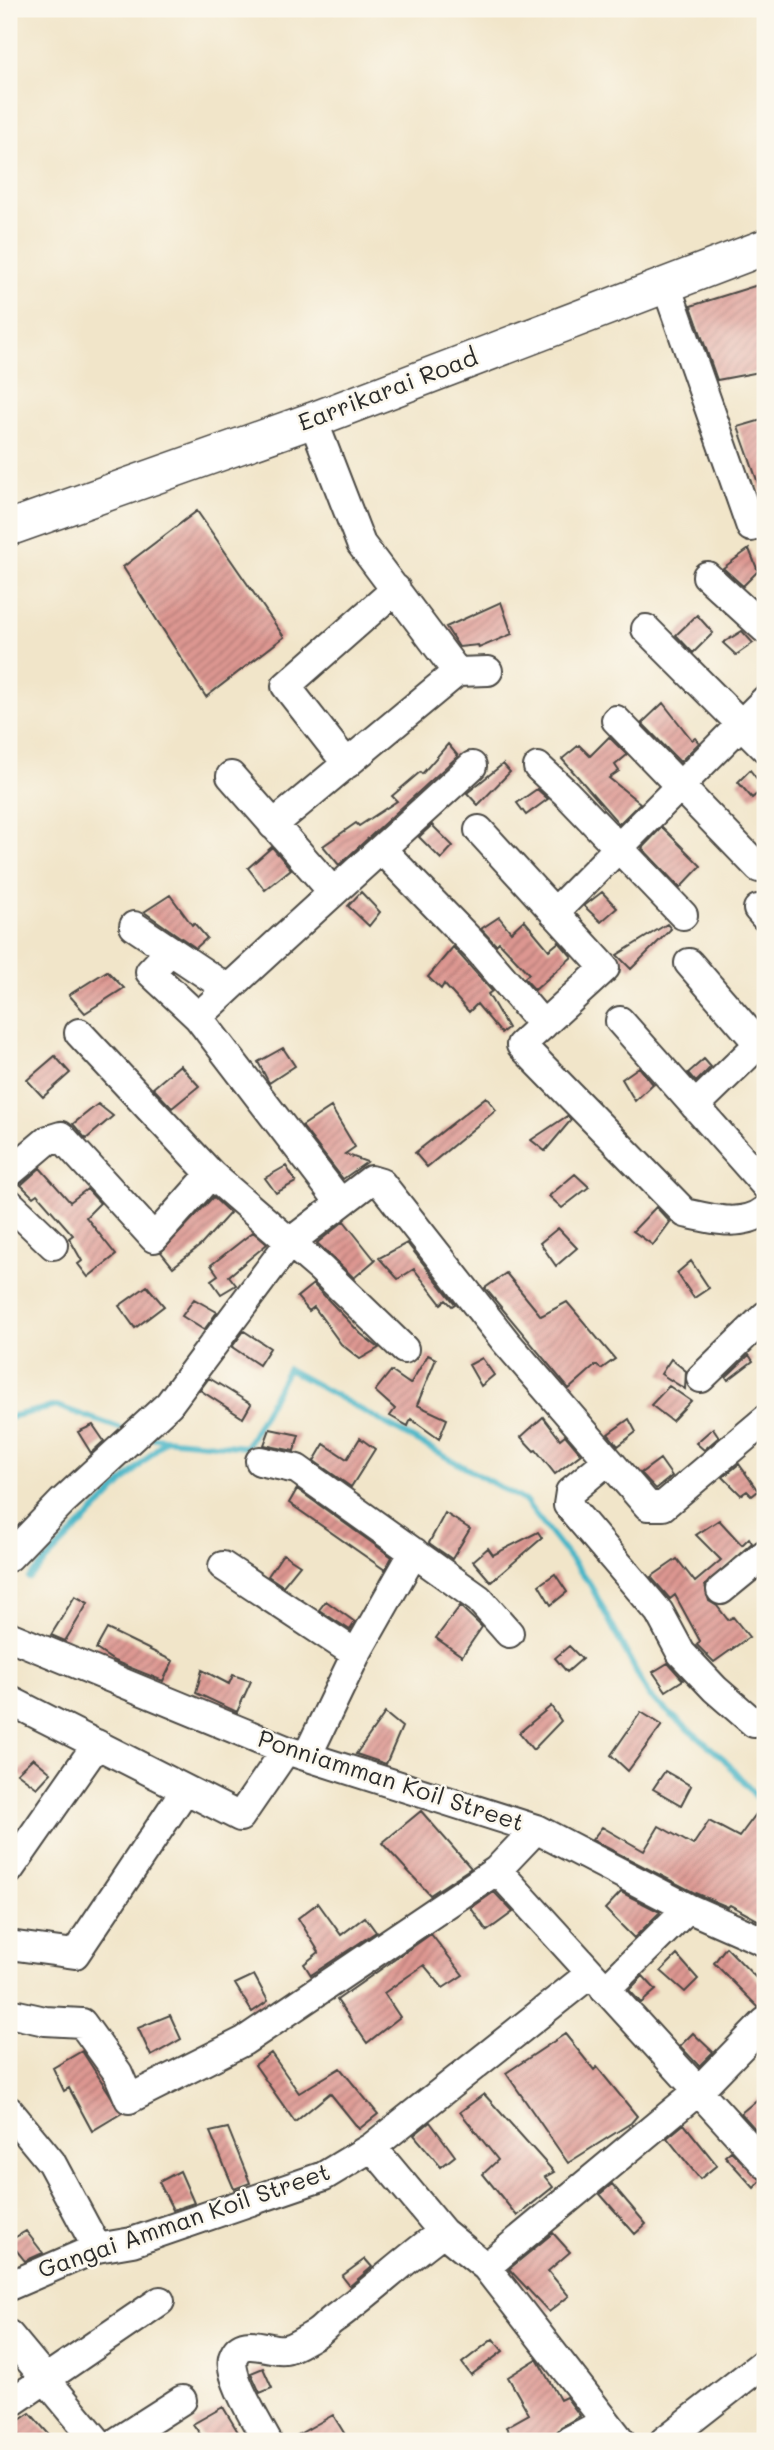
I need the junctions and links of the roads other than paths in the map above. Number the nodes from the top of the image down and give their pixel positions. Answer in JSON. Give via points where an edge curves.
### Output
{"nodes":[{"id":1,"x":765,"y":247,"type":"edge"},
{"id":2,"x":666,"y":285,"type":"junction"},
{"id":3,"x":313,"y":420,"type":"junction"},
{"id":4,"x":751,"y":527,"type":"dead end"},
{"id":5,"x":9,"y":528,"type":"edge"},
{"id":6,"x":707,"y":576,"type":"dead end"},
{"id":7,"x":396,"y":589,"type":"junction"},
{"id":8,"x":646,"y":629,"type":"dead end"},
{"id":9,"x":765,"y":629,"type":"edge"},
{"id":10,"x":488,"y":671,"type":"dead end"},
{"id":11,"x":457,"y":672,"type":"junction"},
{"id":12,"x":765,"y":700,"type":"edge"},
{"id":13,"x":616,"y":720,"type":"dead end"},
{"id":14,"x":742,"y":724,"type":"junction"},
{"id":15,"x":765,"y":748,"type":"edge"},
{"id":16,"x":347,"y":764,"type":"junction"},
{"id":17,"x":472,"y":766,"type":"dead end"},
{"id":18,"x":538,"y":767,"type":"dead end"},
{"id":19,"x":231,"y":776,"type":"dead end"},
{"id":20,"x":681,"y":786,"type":"junction"},
{"id":21,"x":274,"y":825,"type":"junction"},
{"id":22,"x":479,"y":830,"type":"dead end"},
{"id":23,"x":618,"y":849,"type":"junction"},
{"id":24,"x":382,"y":850,"type":"junction"},
{"id":25,"x":759,"y":868,"type":"dead end"},
{"id":26,"x":332,"y":891,"type":"junction"},
{"id":27,"x":554,"y":913,"type":"junction"},
{"id":28,"x":683,"y":915,"type":"dead end"},
{"id":29,"x":134,"y":926,"type":"dead end"},
{"id":30,"x":170,"y":951,"type":"junction"},
{"id":31,"x":690,"y":963,"type":"dead end"},
{"id":32,"x":228,"y":989,"type":"junction"},
{"id":33,"x":198,"y":1017,"type":"junction"},
{"id":34,"x":620,"y":1021,"type":"dead end"},
{"id":35,"x":543,"y":1025,"type":"junction"},
{"id":36,"x":79,"y":1033,"type":"dead end"},
{"id":37,"x":762,"y":1041,"type":"edge"},
{"id":38,"x":695,"y":1106,"type":"junction"},
{"id":39,"x":9,"y":1173,"type":"edge"},
{"id":40,"x":211,"y":1174,"type":"junction"},
{"id":41,"x":765,"y":1185,"type":"edge"},
{"id":42,"x":340,"y":1201,"type":"junction"},
{"id":43,"x":9,"y":1203,"type":"edge"},
{"id":44,"x":762,"y":1219,"type":"edge"},
{"id":45,"x":289,"y":1243,"type":"junction"},
{"id":46,"x":53,"y":1245,"type":"dead end"},
{"id":47,"x":765,"y":1316,"type":"edge"},
{"id":48,"x":404,"y":1349,"type":"dead end"},
{"id":49,"x":701,"y":1378,"type":"dead end"},
{"id":50,"x":765,"y":1420,"type":"edge"},
{"id":51,"x":608,"y":1460,"type":"junction"},
{"id":52,"x":261,"y":1461,"type":"dead end"},
{"id":53,"x":414,"y":1552,"type":"junction"},
{"id":54,"x":765,"y":1556,"type":"edge"},
{"id":55,"x":9,"y":1558,"type":"edge"},
{"id":56,"x":223,"y":1566,"type":"dead end"},
{"id":57,"x":721,"y":1590,"type":"dead end"},
{"id":58,"x":509,"y":1633,"type":"dead end"},
{"id":59,"x":9,"y":1636,"type":"edge"},
{"id":60,"x":356,"y":1654,"type":"junction"},
{"id":61,"x":9,"y":1700,"type":"edge"},
{"id":62,"x":754,"y":1723,"type":"dead end"},
{"id":63,"x":97,"y":1744,"type":"junction"},
{"id":64,"x":296,"y":1753,"type":"junction"},
{"id":65,"x":185,"y":1790,"type":"junction"},
{"id":66,"x":536,"y":1829,"type":"junction"},
{"id":67,"x":9,"y":1870,"type":"edge"},
{"id":68,"x":497,"y":1870,"type":"junction"},
{"id":69,"x":688,"y":1908,"type":"junction"},
{"id":70,"x":765,"y":1942,"type":"edge"},
{"id":71,"x":9,"y":1945,"type":"edge"},
{"id":72,"x":598,"y":1982,"type":"junction"},
{"id":73,"x":9,"y":2012,"type":"edge"},
{"id":74,"x":765,"y":2022,"type":"edge"},
{"id":75,"x":697,"y":2092,"type":"junction"},
{"id":76,"x":9,"y":2111,"type":"edge"},
{"id":77,"x":372,"y":2147,"type":"junction"},
{"id":78,"x":765,"y":2164,"type":"edge"},
{"id":79,"x":443,"y":2232,"type":"junction"},
{"id":80,"x":97,"y":2248,"type":"junction"},
{"id":81,"x":486,"y":2267,"type":"junction"},
{"id":82,"x":9,"y":2286,"type":"edge"},
{"id":83,"x":160,"y":2301,"type":"dead end"},
{"id":84,"x":9,"y":2334,"type":"edge"},
{"id":85,"x":765,"y":2362,"type":"edge"},
{"id":86,"x":44,"y":2379,"type":"junction"},
{"id":87,"x":182,"y":2400,"type":"dead end"},
{"id":88,"x":9,"y":2404,"type":"edge"},
{"id":89,"x":613,"y":2432,"type":"edge"},
{"id":90,"x":97,"y":2441,"type":"edge"},
{"id":91,"x":118,"y":2441,"type":"edge"},
{"id":92,"x":267,"y":2441,"type":"edge"},
{"id":93,"x":569,"y":2441,"type":"edge"},
{"id":94,"x":664,"y":2441,"type":"edge"}],
"edges":[{"from":1,"to":2,"type":"main road","name":"Earrikarai Road"},
{"from":2,"to":3,"type":"main road","name":"Earrikarai Road"},
{"from":2,"to":4,"type":"street"},
{"from":3,"to":5,"type":"main road","name":"Earrikarai Road"},
{"from":3,"to":7,"type":"street","via":[[361,544]]},
{"from":6,"to":9,"type":"street"},
{"from":7,"to":11,"type":"street"},
{"from":7,"to":16,"type":"street","via":[[286,686]]},
{"from":8,"to":14,"type":"street"},
{"from":10,"to":11,"type":"street"},
{"from":11,"to":16,"type":"street"},
{"from":12,"to":14,"type":"street"},
{"from":13,"to":20,"type":"street"},
{"from":14,"to":15,"type":"street"},
{"from":14,"to":20,"type":"street"},
{"from":16,"to":21,"type":"street"},
{"from":17,"to":24,"type":"street"},
{"from":18,"to":23,"type":"street"},
{"from":19,"to":21,"type":"street"},
{"from":20,"to":23,"type":"street"},
{"from":20,"to":25,"type":"street"},
{"from":21,"to":26,"type":"street"},
{"from":22,"to":27,"type":"street"},
{"from":23,"to":27,"type":"street"},
{"from":23,"to":28,"type":"street"},
{"from":24,"to":26,"type":"street"},
{"from":24,"to":35,"type":"street","via":[[477,948]]},
{"from":26,"to":32,"type":"street"},
{"from":27,"to":35,"type":"street","via":[[605,968]]},
{"from":29,"to":30,"type":"street"},
{"from":30,"to":32,"type":"street"},
{"from":30,"to":33,"type":"street","via":[[150,972]]},
{"from":31,"to":37,"type":"street"},
{"from":32,"to":33,"type":"street"},
{"from":33,"to":42,"type":"street"},
{"from":34,"to":38,"type":"street"},
{"from":35,"to":44,"type":"street","via":[[521,1045],[685,1213],[722,1221]]},
{"from":36,"to":40,"type":"street"},
{"from":37,"to":38,"type":"street"},
{"from":38,"to":41,"type":"street"},
{"from":39,"to":40,"type":"street","via":[[48,1140],[61,1136],[154,1238]]},
{"from":40,"to":45,"type":"street"},
{"from":42,"to":45,"type":"street"},
{"from":42,"to":51,"type":"street","via":[[371,1180],[381,1183],[506,1342]]},
{"from":43,"to":46,"type":"street"},
{"from":45,"to":48,"type":"street"},
{"from":45,"to":55,"type":"street","via":[[169,1404],[62,1502]]},
{"from":47,"to":49,"type":"street"},
{"from":50,"to":51,"type":"street","via":[[663,1506],[648,1506]]},
{"from":51,"to":62,"type":"street","via":[[570,1492],[568,1506],[659,1612],[681,1653]]},
{"from":52,"to":53,"type":"street","via":[[297,1469]]},
{"from":53,"to":58,"type":"street","via":[[479,1598]]},
{"from":53,"to":60,"type":"street"},
{"from":54,"to":57,"type":"street"},
{"from":56,"to":60,"type":"street"},
{"from":59,"to":64,"type":"street","name":"Ponniamman Koil Street"},
{"from":60,"to":64,"type":"street"},
{"from":61,"to":63,"type":"street"},
{"from":63,"to":65,"type":"street"},
{"from":63,"to":67,"type":"street"},
{"from":64,"to":65,"type":"street","via":[[240,1817]]},
{"from":64,"to":66,"type":"street","name":"Ponniamman Koil Street"},
{"from":65,"to":71,"type":"street","via":[[75,1954]]},
{"from":66,"to":68,"type":"street"},
{"from":66,"to":69,"type":"street","name":"Ponniamman Koil Street"},
{"from":68,"to":72,"type":"street"},
{"from":68,"to":73,"type":"street","via":[[244,2041],[129,2099],[118,2073],[82,2023],[45,2021]]},
{"from":69,"to":70,"type":"street","name":"Ponniamman Koil Street"},
{"from":69,"to":72,"type":"street","name":"Gangai Amman Koil Street"},
{"from":72,"to":75,"type":"street"},
{"from":72,"to":77,"type":"street","name":"Gangai Amman Koil Street"},
{"from":74,"to":75,"type":"street"},
{"from":75,"to":78,"type":"street"},
{"from":75,"to":81,"type":"street"},
{"from":76,"to":80,"type":"street","via":[[51,2162]]},
{"from":77,"to":79,"type":"street"},
{"from":77,"to":80,"type":"street","name":"Gangai Amman Koil Street","via":[[324,2176],[132,2242]]},
{"from":79,"to":81,"type":"street"},
{"from":79,"to":92,"type":"street","via":[[318,2333],[286,2349],[249,2344],[233,2357],[240,2389]]},
{"from":80,"to":82,"type":"street","name":"Gangai Amman Koil Street"},
{"from":81,"to":89,"type":"street"},
{"from":83,"to":86,"type":"street"},
{"from":84,"to":86,"type":"street"},
{"from":85,"to":94,"type":"street"},
{"from":86,"to":88,"type":"street"},
{"from":86,"to":90,"type":"street"},
{"from":87,"to":91,"type":"street"},
{"from":89,"to":93,"type":"street"}]}
